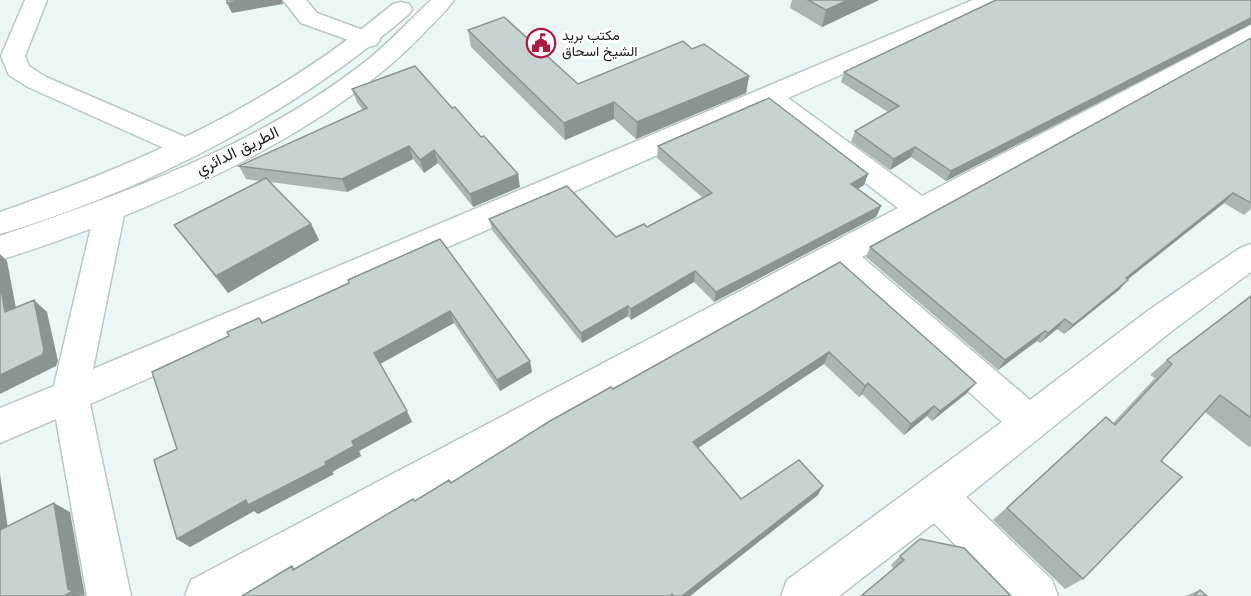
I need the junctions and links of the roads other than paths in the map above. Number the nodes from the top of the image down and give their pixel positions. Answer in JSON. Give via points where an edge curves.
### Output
{"nodes":[{"id":1,"x":36,"y":0,"type":"edge"},
{"id":2,"x":294,"y":0,"type":"edge"},
{"id":3,"x":411,"y":0,"type":"edge"},
{"id":4,"x":443,"y":0,"type":"edge"},
{"id":5,"x":992,"y":0,"type":"edge"},
{"id":6,"x":1251,"y":32,"type":"edge"},
{"id":7,"x":368,"y":40,"type":"junction"},
{"id":8,"x":768,"y":95,"type":"junction"},
{"id":9,"x":187,"y":148,"type":"junction"},
{"id":10,"x":110,"y":210,"type":"junction"},
{"id":11,"x":920,"y":210,"type":"junction"},
{"id":12,"x":0,"y":223,"type":"edge"},
{"id":13,"x":0,"y":248,"type":"edge"},
{"id":14,"x":837,"y":254,"type":"junction"},
{"id":15,"x":1251,"y":256,"type":"edge"},
{"id":16,"x":70,"y":395,"type":"junction"},
{"id":17,"x":1030,"y":423,"type":"junction"},
{"id":18,"x":0,"y":426,"type":"edge"},
{"id":19,"x":936,"y":496,"type":"junction"},
{"id":20,"x":109,"y":596,"type":"edge"},
{"id":21,"x":207,"y":596,"type":"edge"},
{"id":22,"x":803,"y":596,"type":"edge"},
{"id":23,"x":1036,"y":596,"type":"edge"}],
"edges":[{"from":1,"to":9,"type":"street","via":[[13,56],[18,70]]},
{"from":2,"to":7,"type":"street","via":[[309,18]]},
{"from":3,"to":7,"type":"street","name":"الطريق الدائري"},
{"from":4,"to":10,"type":"street","name":"الطريق الدائري","via":[[369,71],[290,125]]},
{"from":5,"to":8,"type":"street"},
{"from":6,"to":11,"type":"street"},
{"from":7,"to":9,"type":"street","name":"الطريق الدائري","via":[[302,86]]},
{"from":8,"to":11,"type":"street"},
{"from":8,"to":16,"type":"street"},
{"from":9,"to":12,"type":"street","name":"الطريق الدائري"},
{"from":10,"to":13,"type":"street","name":"الطريق الدائري"},
{"from":10,"to":16,"type":"street"},
{"from":11,"to":14,"type":"street"},
{"from":14,"to":17,"type":"street"},
{"from":14,"to":21,"type":"street"},
{"from":15,"to":17,"type":"street","via":[[1161,320]]},
{"from":16,"to":18,"type":"street"},
{"from":16,"to":20,"type":"street"},
{"from":17,"to":19,"type":"street"},
{"from":19,"to":22,"type":"street"},
{"from":19,"to":23,"type":"street"}]}
